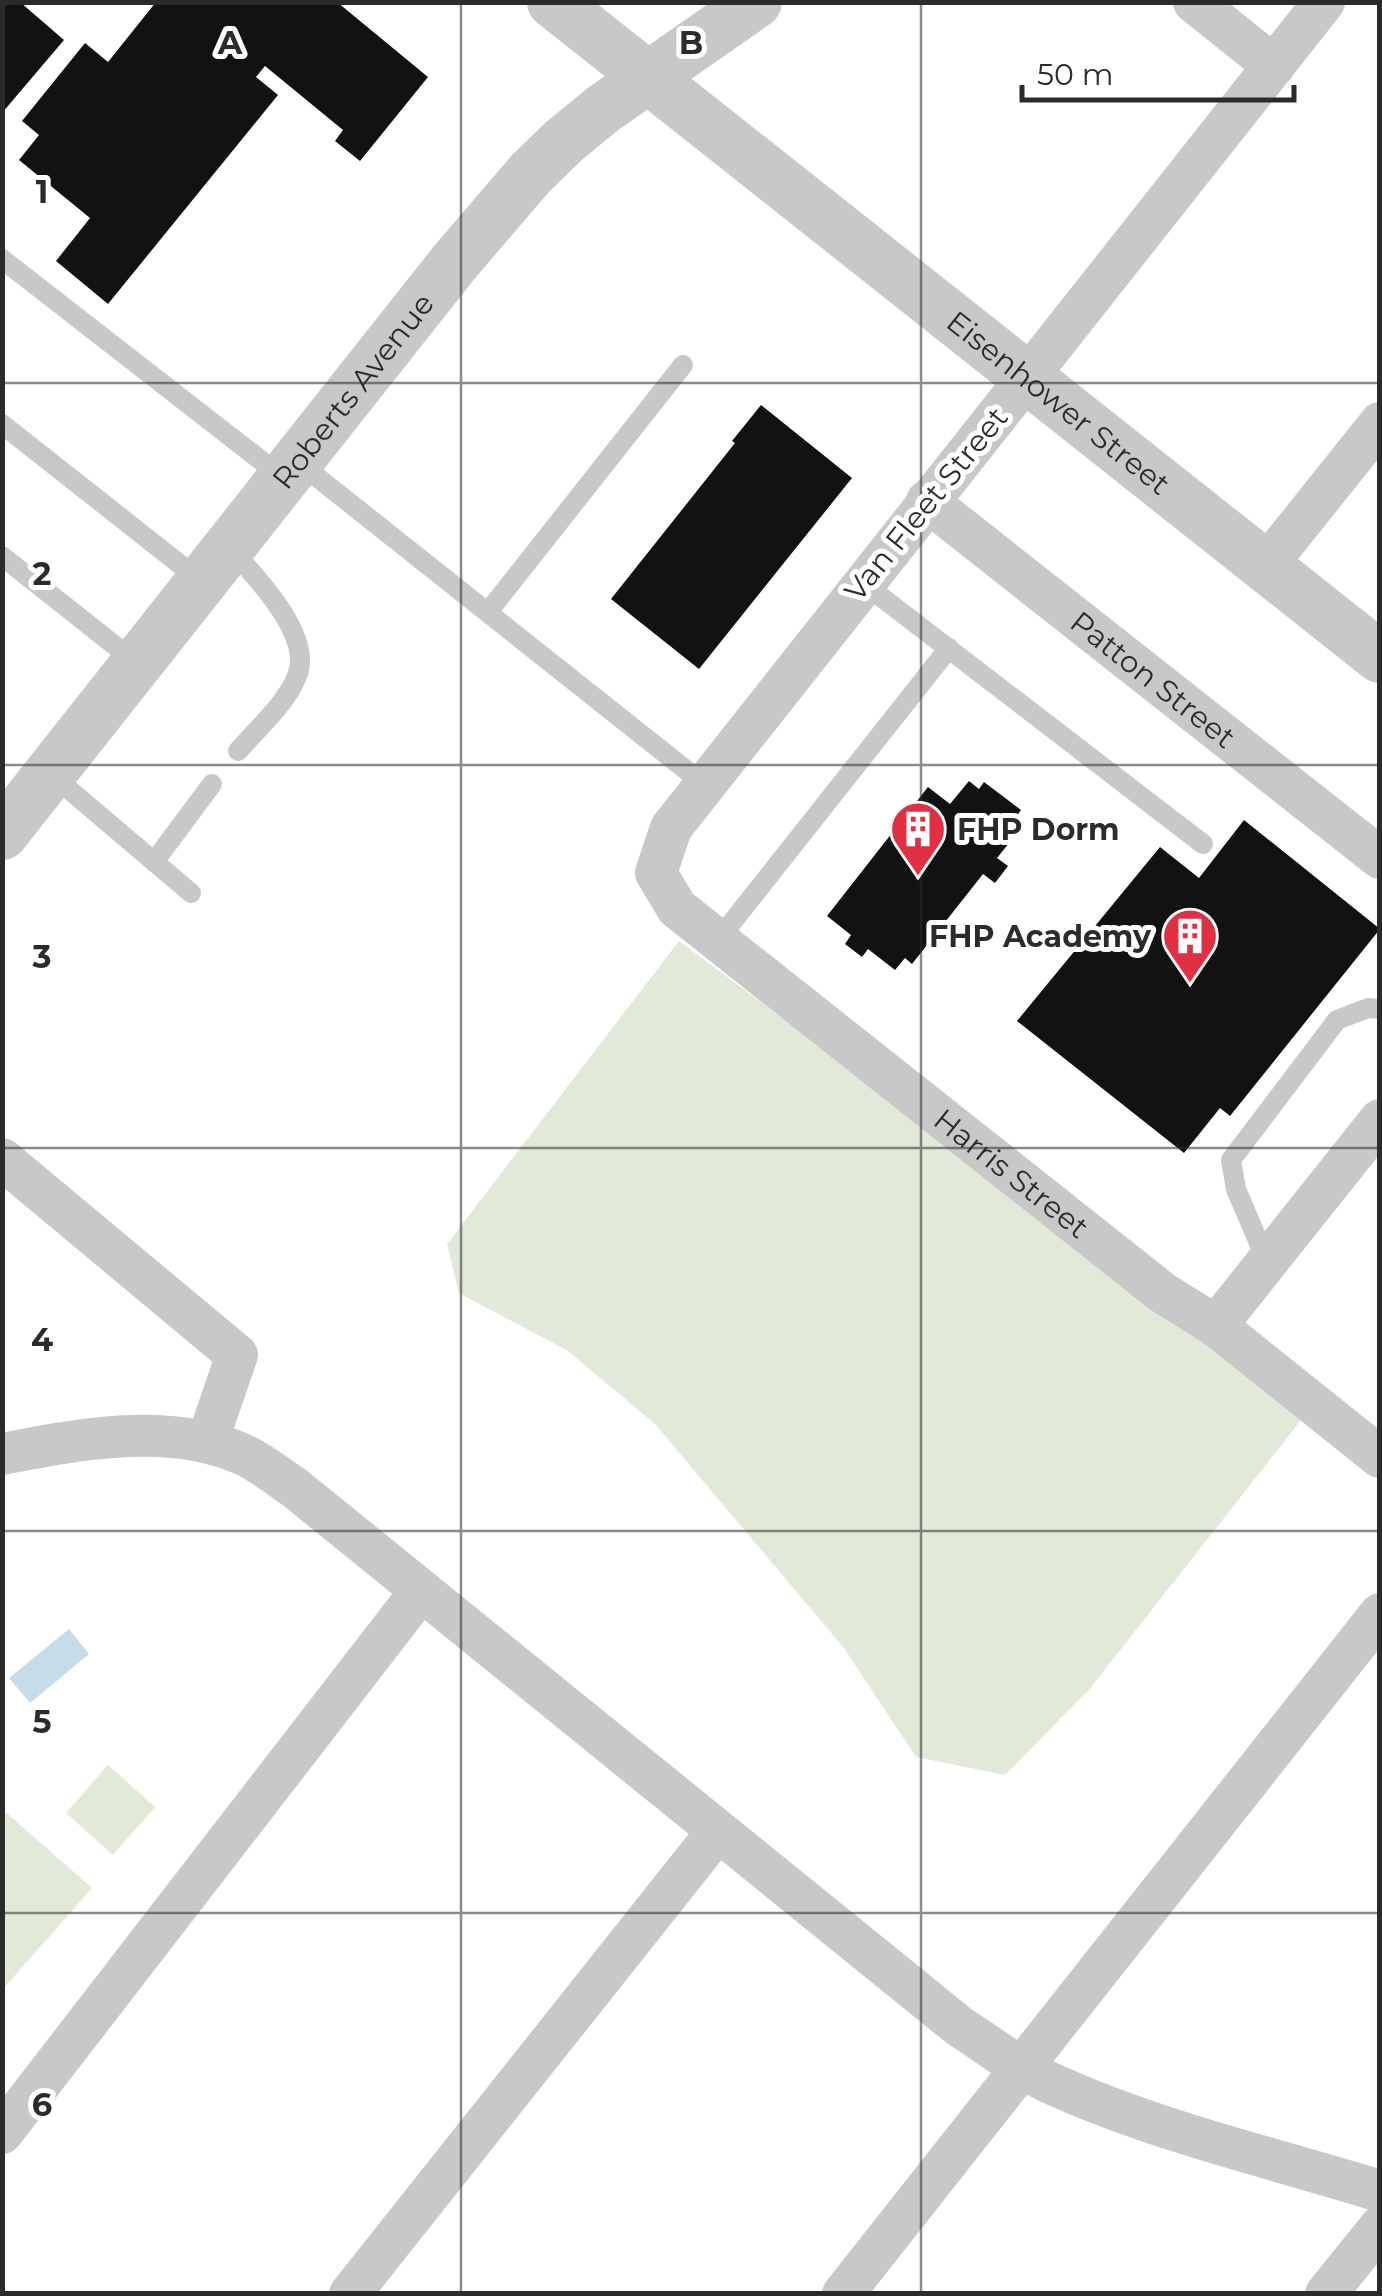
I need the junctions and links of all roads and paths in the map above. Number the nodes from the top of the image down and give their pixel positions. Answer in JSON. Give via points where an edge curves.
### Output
{"nodes":[{"id":1,"x":1194,"y":2,"type":"edge"},
{"id":2,"x":1324,"y":2,"type":"edge"},
{"id":3,"x":562,"y":5,"type":"edge"},
{"id":4,"x":752,"y":6,"type":"edge"},
{"id":5,"x":1274,"y":66,"type":"junction"},
{"id":6,"x":648,"y":78,"type":"junction"},
{"id":7,"x":736,"y":147,"type":"junction"},
{"id":8,"x":2,"y":259,"type":"edge"},
{"id":9,"x":683,"y":366,"type":"dead end"},
{"id":10,"x":1028,"y":378,"type":"junction"},
{"id":11,"x":1380,"y":423,"type":"edge"},
{"id":12,"x":2,"y":424,"type":"edge"},
{"id":13,"x":291,"y":470,"type":"junction"},
{"id":14,"x":927,"y":500,"type":"junction"},
{"id":15,"x":2,"y":556,"type":"edge"},
{"id":16,"x":217,"y":566,"type":"junction"},
{"id":17,"x":1264,"y":568,"type":"junction"},
{"id":18,"x":863,"y":582,"type":"junction"},
{"id":19,"x":488,"y":612,"type":"junction"},
{"id":20,"x":948,"y":648,"type":"junction"},
{"id":21,"x":1380,"y":657,"type":"edge"},
{"id":22,"x":139,"y":664,"type":"junction"},
{"id":23,"x":238,"y":751,"type":"dead end"},
{"id":24,"x":52,"y":776,"type":"junction"},
{"id":25,"x":212,"y":784,"type":"dead end"},
{"id":26,"x":705,"y":785,"type":"junction"},
{"id":27,"x":2,"y":834,"type":"edge"},
{"id":28,"x":1203,"y":844,"type":"dead end"},
{"id":29,"x":1380,"y":858,"type":"edge"},
{"id":30,"x":154,"y":862,"type":"junction"},
{"id":31,"x":656,"y":874,"type":"joint"},
{"id":32,"x":191,"y":893,"type":"dead end"},
{"id":33,"x":718,"y":940,"type":"junction"},
{"id":34,"x":1380,"y":1010,"type":"edge"},
{"id":35,"x":1380,"y":1120,"type":"edge"},
{"id":36,"x":2,"y":1160,"type":"edge"},
{"id":37,"x":1267,"y":1262,"type":"junction"},
{"id":38,"x":1216,"y":1326,"type":"junction"},
{"id":39,"x":207,"y":1442,"type":"junction"},
{"id":40,"x":2,"y":1454,"type":"edge"},
{"id":41,"x":1380,"y":1457,"type":"edge"},
{"id":42,"x":420,"y":1592,"type":"junction"},
{"id":43,"x":1380,"y":1614,"type":"edge"},
{"id":44,"x":717,"y":1832,"type":"junction"},
{"id":45,"x":1021,"y":2068,"type":"junction"},
{"id":46,"x":2,"y":2133,"type":"edge"},
{"id":47,"x":1380,"y":2191,"type":"edge"},
{"id":48,"x":1380,"y":2226,"type":"edge"},
{"id":49,"x":350,"y":2294,"type":"edge"},
{"id":50,"x":843,"y":2294,"type":"edge"},
{"id":51,"x":1326,"y":2294,"type":"edge"}],
"edges":[{"from":1,"to":5,"type":"street"},
{"from":2,"to":5,"type":"street","name":"Van Fleet Street"},
{"from":3,"to":6,"type":"street","name":"Eisenhower Street"},
{"from":4,"to":6,"type":"street","name":"Roberts Avenue"},
{"from":4,"to":7,"type":"street","name":"Eisenhower Street","via":[[714,86]]},
{"from":5,"to":10,"type":"street","name":"Van Fleet Street"},
{"from":6,"to":7,"type":"street","name":"Eisenhower Street"},
{"from":6,"to":13,"type":"street","name":"Roberts Avenue","via":[[530,174]]},
{"from":7,"to":10,"type":"street","name":"Eisenhower Street"},
{"from":8,"to":13,"type":"lane"},
{"from":9,"to":19,"type":"lane"},
{"from":10,"to":14,"type":"street","name":"Van Fleet Street"},
{"from":10,"to":17,"type":"street","name":"Eisenhower Street"},
{"from":11,"to":17,"type":"street"},
{"from":12,"to":16,"type":"lane"},
{"from":13,"to":16,"type":"street","name":"Roberts Avenue"},
{"from":13,"to":19,"type":"lane"},
{"from":14,"to":18,"type":"street","name":"Van Fleet Street"},
{"from":14,"to":29,"type":"street","name":"Patton Street"},
{"from":15,"to":22,"type":"lane"},
{"from":16,"to":22,"type":"street","name":"Roberts Avenue"},
{"from":16,"to":23,"type":"lane","via":[[270,592],[300,658],[292,688]]},
{"from":17,"to":21,"type":"street","name":"Eisenhower Street"},
{"from":18,"to":20,"type":"lane"},
{"from":18,"to":26,"type":"street","name":"Van Fleet Street"},
{"from":19,"to":26,"type":"lane"},
{"from":20,"to":28,"type":"lane"},
{"from":20,"to":33,"type":"lane"},
{"from":22,"to":24,"type":"street","name":"Roberts Avenue"},
{"from":24,"to":27,"type":"street","name":"Roberts Avenue"},
{"from":24,"to":30,"type":"lane"},
{"from":25,"to":30,"type":"lane"},
{"from":26,"to":31,"type":"street","name":"Van Fleet Street","via":[[670,828]]},
{"from":30,"to":32,"type":"lane"},
{"from":31,"to":33,"type":"street","name":"Harris Street","via":[[677,908]]},
{"from":33,"to":38,"type":"street","name":"Harris Street","via":[[1163,1293]]},
{"from":34,"to":37,"type":"lane","via":[[1336,1020],[1232,1160],[1236,1189]]},
{"from":35,"to":37,"type":"street"},
{"from":36,"to":39,"type":"street","via":[[237,1355]]},
{"from":37,"to":38,"type":"street"},
{"from":38,"to":41,"type":"street","name":"Harris Street"},
{"from":39,"to":40,"type":"street","via":[[156,1434]]},
{"from":39,"to":42,"type":"street","via":[[246,1455],[295,1488]]},
{"from":42,"to":44,"type":"street"},
{"from":42,"to":46,"type":"street"},
{"from":43,"to":45,"type":"street"},
{"from":44,"to":45,"type":"street"},
{"from":44,"to":49,"type":"street"},
{"from":45,"to":47,"type":"street","via":[[1158,2123]]},
{"from":45,"to":50,"type":"street"},
{"from":48,"to":51,"type":"street"}]}
